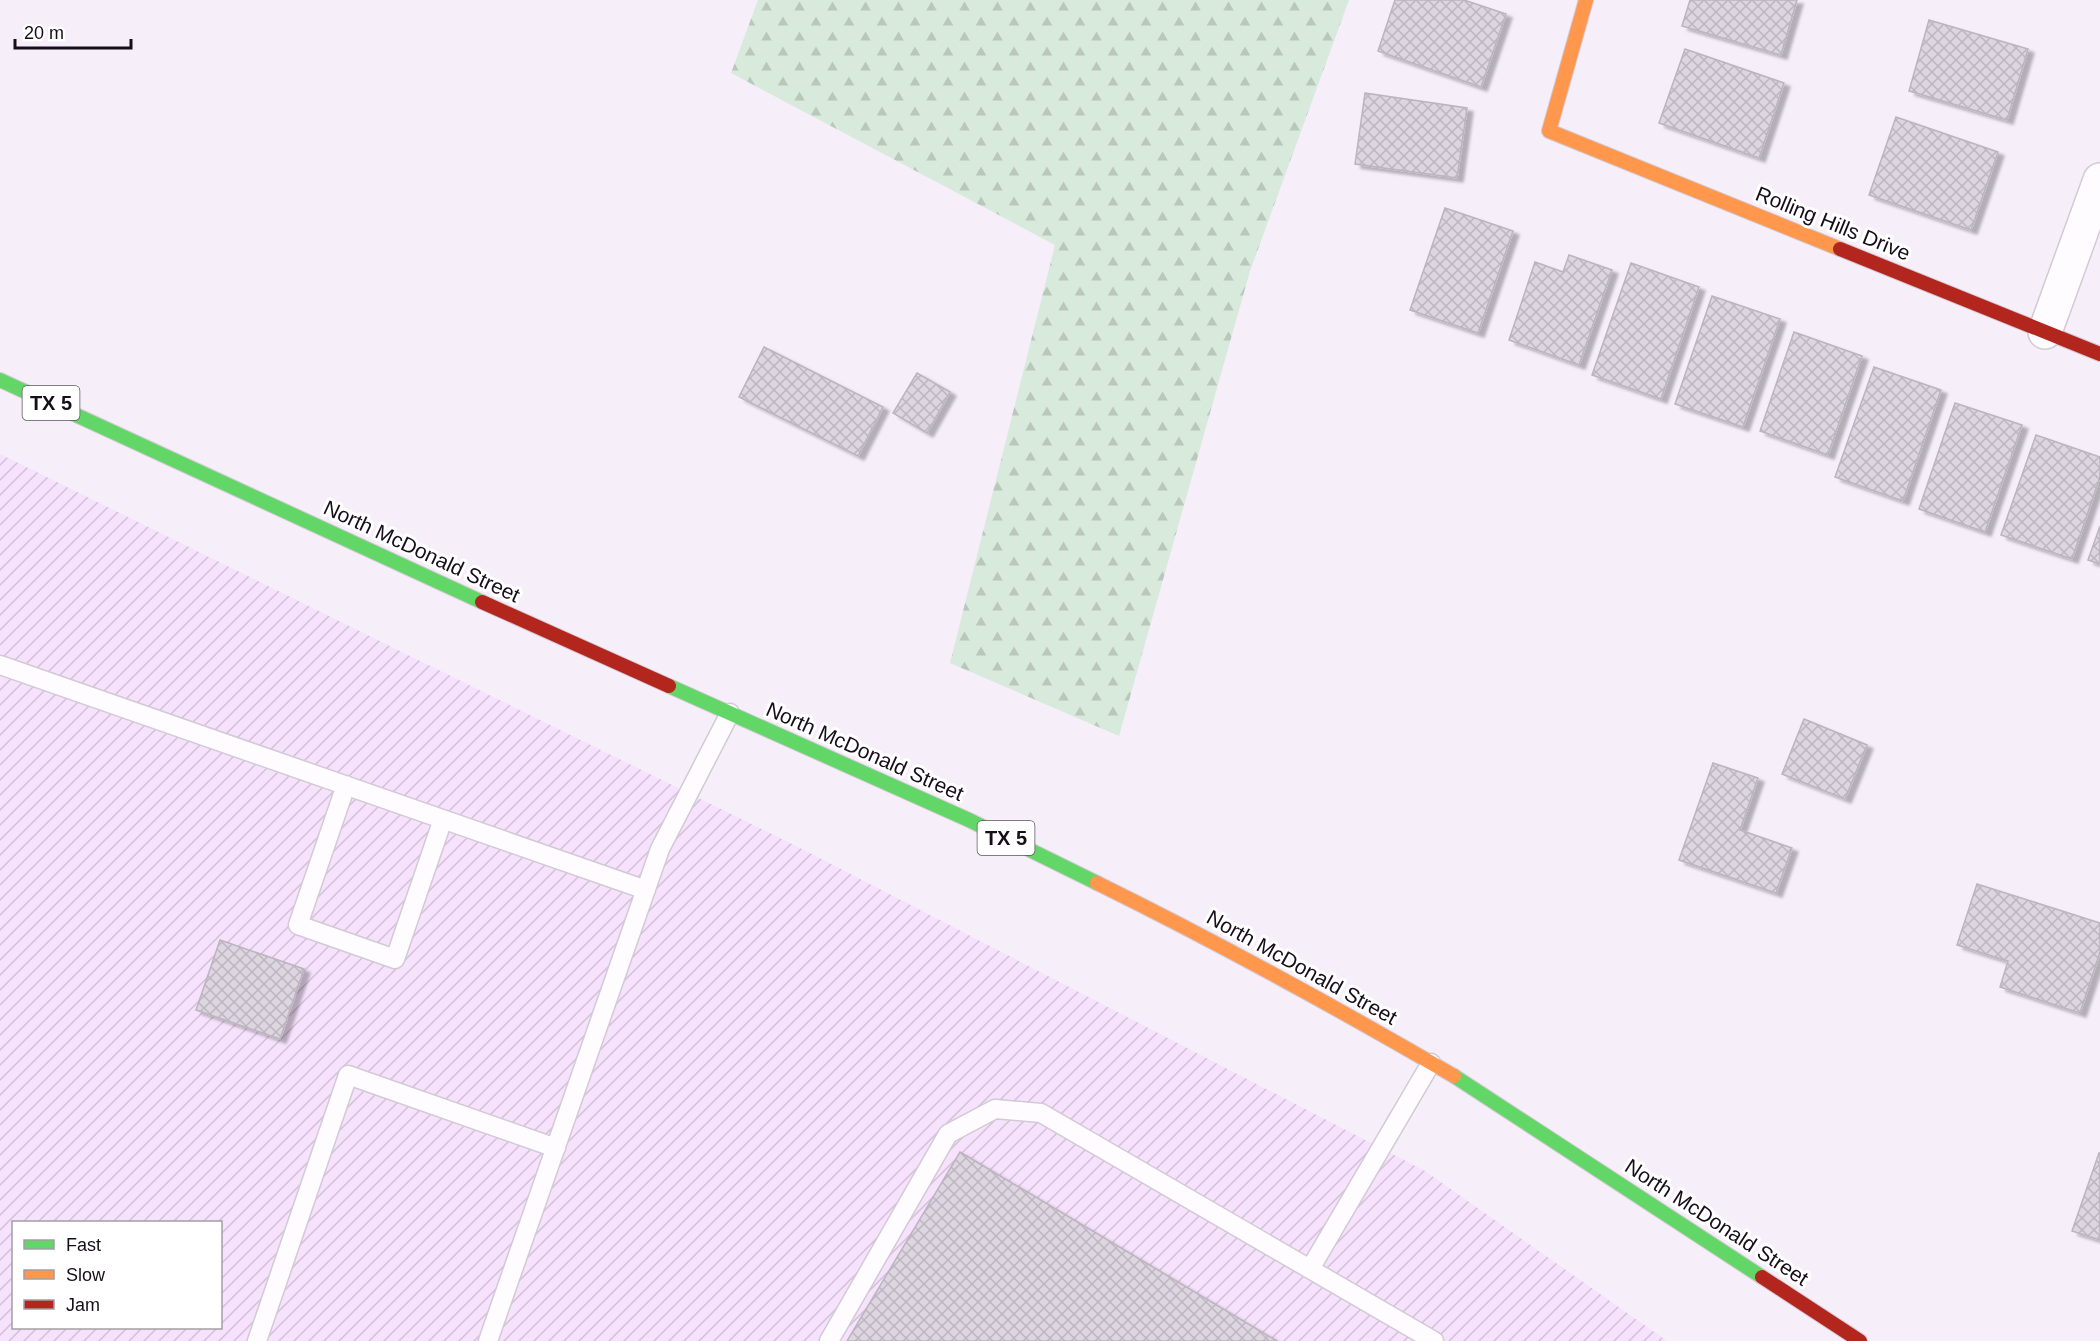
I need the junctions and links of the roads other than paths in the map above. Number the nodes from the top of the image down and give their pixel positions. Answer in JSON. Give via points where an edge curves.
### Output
{"nodes":[{"id":1,"x":1586,"y":0,"type":"edge"},
{"id":2,"x":2100,"y":180,"type":"edge"},
{"id":3,"x":2045,"y":332,"type":"junction"},
{"id":4,"x":2100,"y":354,"type":"edge"},
{"id":5,"x":0,"y":380,"type":"edge"},
{"id":6,"x":0,"y":665,"type":"edge"},
{"id":7,"x":730,"y":713,"type":"junction"},
{"id":8,"x":346,"y":785,"type":"junction"},
{"id":9,"x":443,"y":819,"type":"junction"},
{"id":10,"x":646,"y":890,"type":"junction"},
{"id":11,"x":1431,"y":1063,"type":"junction"},
{"id":12,"x":556,"y":1148,"type":"junction"},
{"id":13,"x":1310,"y":1269,"type":"junction"},
{"id":14,"x":257,"y":1341,"type":"edge"},
{"id":15,"x":488,"y":1341,"type":"edge"},
{"id":16,"x":829,"y":1341,"type":"edge"},
{"id":17,"x":1434,"y":1341,"type":"edge"},
{"id":18,"x":1860,"y":1341,"type":"edge"}],
"edges":[{"from":1,"to":3,"type":"main road","name":"Rolling Hills Drive","via":[[1550,131]]},
{"from":2,"to":3,"type":"street"},
{"from":3,"to":4,"type":"main road","name":"Rolling Hills Drive"},
{"from":5,"to":7,"type":"main road","name":"North McDonald Street","number":"TX 5"},
{"from":6,"to":8,"type":"lane"},
{"from":7,"to":10,"type":"lane","via":[[660,849]]},
{"from":7,"to":11,"type":"main road","name":"North McDonald Street","number":"TX 5","via":[[969,820],[1183,925]]},
{"from":8,"to":9,"type":"lane"},
{"from":8,"to":9,"type":"lane","via":[[298,925],[395,959]]},
{"from":9,"to":10,"type":"lane"},
{"from":10,"to":12,"type":"lane"},
{"from":11,"to":13,"type":"lane"},
{"from":11,"to":18,"type":"main road","name":"North McDonald Street","number":"TX 5"},
{"from":12,"to":14,"type":"lane","via":[[348,1076]]},
{"from":12,"to":15,"type":"lane"},
{"from":13,"to":16,"type":"lane","via":[[1041,1113],[994,1109],[948,1134]]},
{"from":13,"to":17,"type":"lane"}]}
